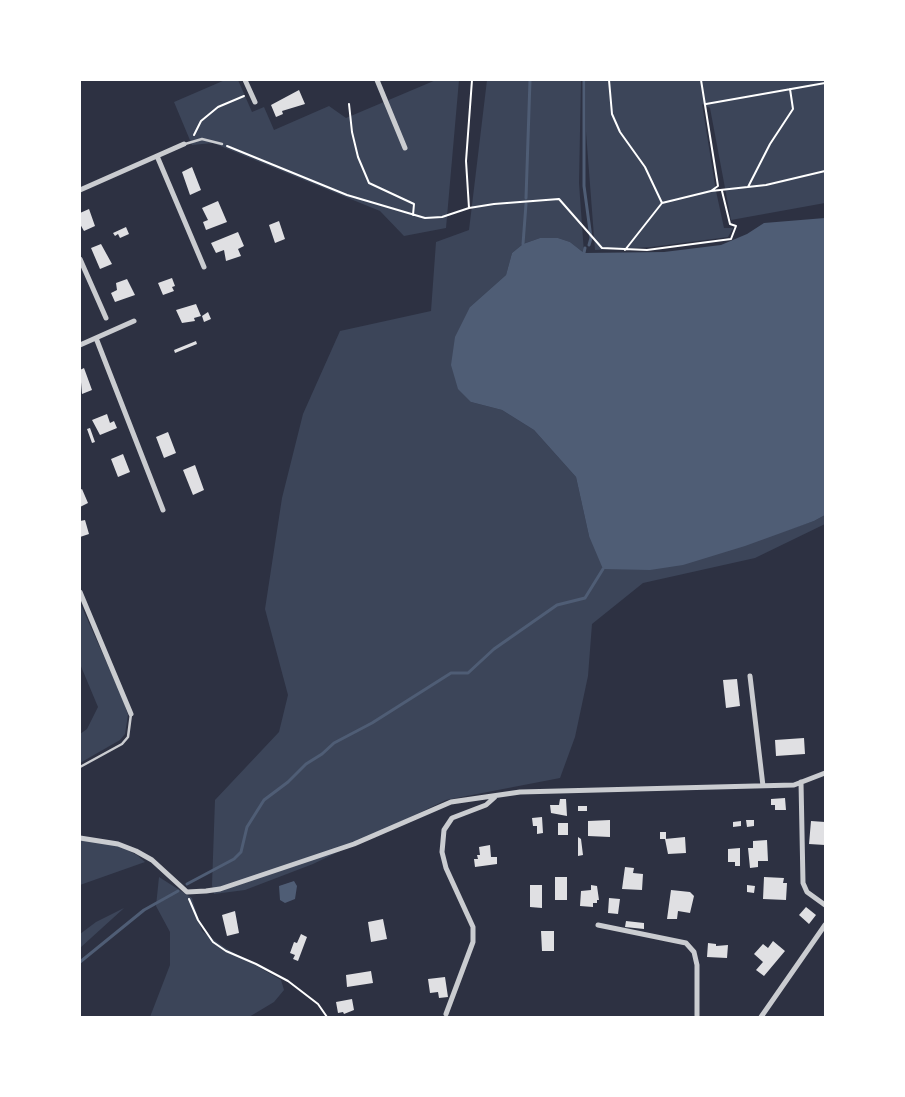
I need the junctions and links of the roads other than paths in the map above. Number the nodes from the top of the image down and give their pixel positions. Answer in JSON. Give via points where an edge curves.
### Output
{"nodes":[{"id":1,"x":245,"y":80,"type":"edge"},
{"id":2,"x":378,"y":80,"type":"edge"},
{"id":3,"x":254,"y":102,"type":"dead end"},
{"id":4,"x":184,"y":144,"type":"joint"},
{"id":5,"x":222,"y":144,"type":"road end"},
{"id":6,"x":405,"y":148,"type":"dead end"},
{"id":7,"x":156,"y":156,"type":"junction"},
{"id":8,"x":80,"y":190,"type":"edge"},
{"id":9,"x":80,"y":259,"type":"edge"},
{"id":10,"x":204,"y":267,"type":"dead end"},
{"id":11,"x":106,"y":318,"type":"dead end"},
{"id":12,"x":134,"y":321,"type":"dead end"},
{"id":13,"x":96,"y":338,"type":"junction"},
{"id":14,"x":80,"y":345,"type":"edge"},
{"id":15,"x":163,"y":510,"type":"dead end"},
{"id":16,"x":80,"y":592,"type":"edge"},
{"id":17,"x":750,"y":676,"type":"dead end"},
{"id":18,"x":131,"y":714,"type":"joint"},
{"id":19,"x":80,"y":767,"type":"edge"},
{"id":20,"x":825,"y":774,"type":"edge"},
{"id":21,"x":802,"y":782,"type":"junction"},
{"id":22,"x":763,"y":786,"type":"junction"},
{"id":23,"x":495,"y":797,"type":"junction"},
{"id":24,"x":80,"y":838,"type":"edge"},
{"id":25,"x":825,"y":905,"type":"edge"},
{"id":26,"x":598,"y":925,"type":"dead end"},
{"id":27,"x":825,"y":925,"type":"edge"},
{"id":28,"x":446,"y":1014,"type":"dead end"},
{"id":29,"x":697,"y":1017,"type":"edge"},
{"id":30,"x":761,"y":1017,"type":"edge"}],
"edges":[{"from":1,"to":3,"type":"street"},
{"from":2,"to":6,"type":"street"},
{"from":4,"to":5,"type":"lane","via":[[202,140]]},
{"from":4,"to":7,"type":"street"},
{"from":7,"to":8,"type":"street"},
{"from":7,"to":10,"type":"street"},
{"from":9,"to":11,"type":"street"},
{"from":12,"to":13,"type":"street"},
{"from":13,"to":14,"type":"street"},
{"from":13,"to":15,"type":"street"},
{"from":16,"to":18,"type":"street"},
{"from":17,"to":22,"type":"street"},
{"from":18,"to":19,"type":"lane","via":[[128,737],[122,744]]},
{"from":20,"to":21,"type":"street"},
{"from":21,"to":22,"type":"street"},
{"from":21,"to":25,"type":"street","via":[[803,883],[807,892]]},
{"from":22,"to":23,"type":"street","via":[[602,788],[520,792]]},
{"from":23,"to":24,"type":"street","via":[[451,802],[354,844],[220,889],[187,892],[152,860],[136,851],[118,844]]},
{"from":23,"to":28,"type":"street","via":[[486,805],[452,818],[444,830],[442,852],[446,868],[473,927],[473,942]]},
{"from":26,"to":29,"type":"street","via":[[686,943],[694,952],[697,965]]},
{"from":27,"to":30,"type":"street"}]}
